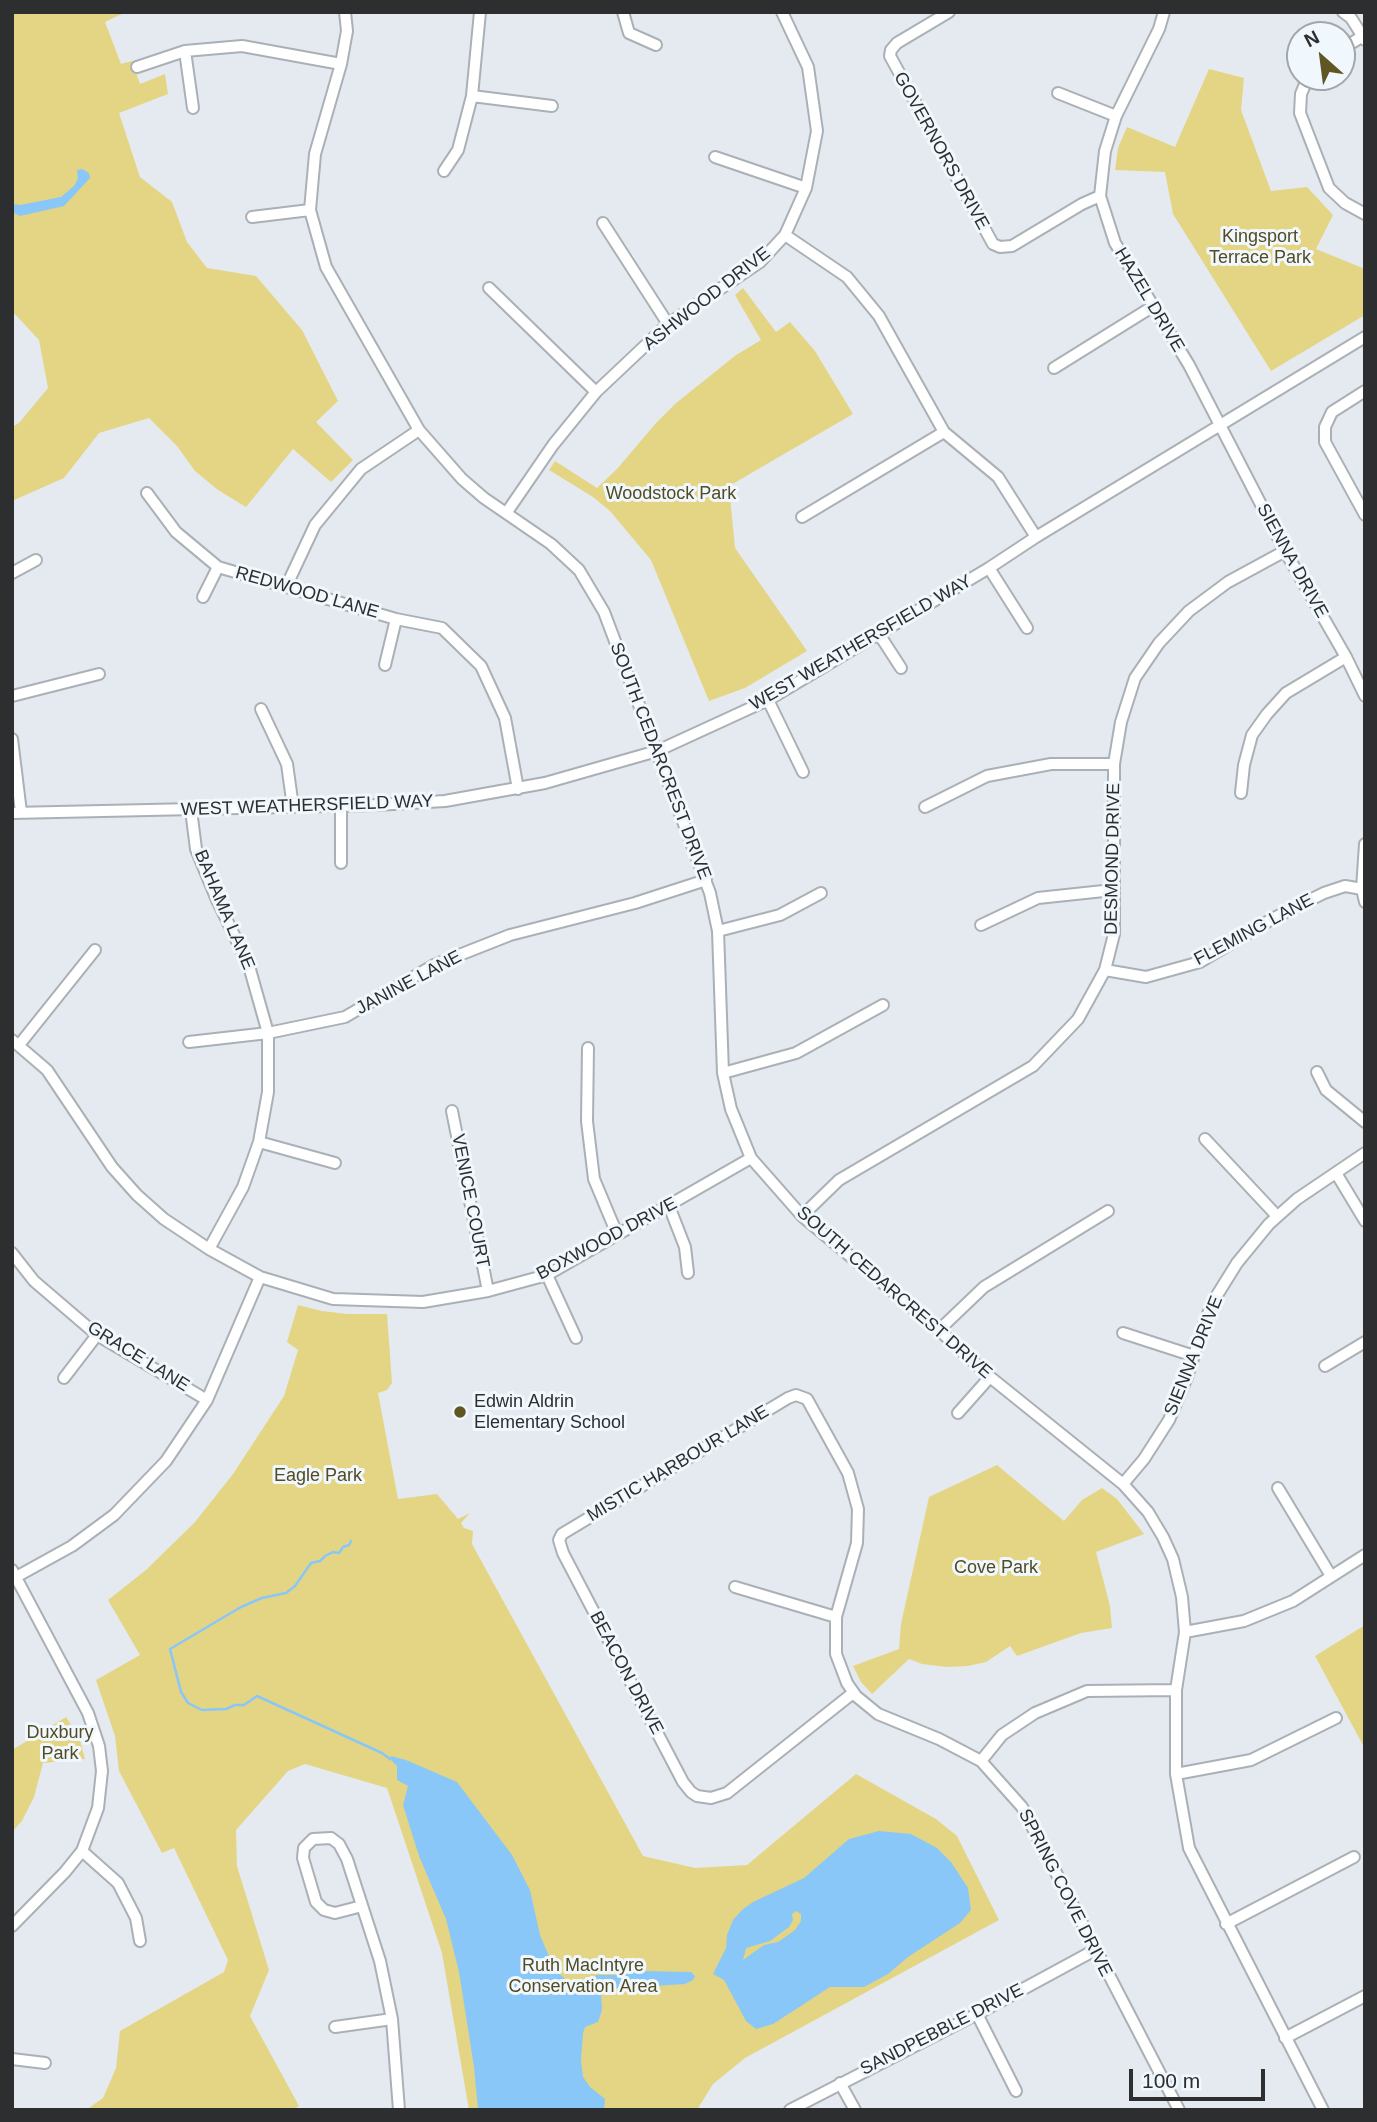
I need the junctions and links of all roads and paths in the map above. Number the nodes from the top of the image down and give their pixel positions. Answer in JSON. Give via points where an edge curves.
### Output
{"nodes":[{"id":1,"x":345,"y":12,"type":"edge"},
{"id":2,"x":480,"y":12,"type":"edge"},
{"id":3,"x":623,"y":12,"type":"edge"},
{"id":4,"x":782,"y":12,"type":"edge"},
{"id":5,"x":948,"y":12,"type":"edge"},
{"id":6,"x":1164,"y":12,"type":"edge"},
{"id":7,"x":1343,"y":12,"type":"edge"},
{"id":8,"x":1364,"y":38,"type":"edge"},
{"id":9,"x":656,"y":45,"type":"dead end"},
{"id":10,"x":186,"y":51,"type":"junction"},
{"id":11,"x":341,"y":64,"type":"junction"},
{"id":12,"x":137,"y":67,"type":"dead end"},
{"id":13,"x":1302,"y":91,"type":"edge"},
{"id":14,"x":1058,"y":93,"type":"dead end"},
{"id":15,"x":472,"y":96,"type":"junction"},
{"id":16,"x":552,"y":106,"type":"dead end"},
{"id":17,"x":193,"y":108,"type":"dead end"},
{"id":18,"x":1116,"y":117,"type":"junction"},
{"id":19,"x":715,"y":157,"type":"dead end"},
{"id":20,"x":444,"y":171,"type":"dead end"},
{"id":21,"x":806,"y":188,"type":"junction"},
{"id":22,"x":1100,"y":196,"type":"junction"},
{"id":23,"x":310,"y":210,"type":"junction"},
{"id":24,"x":1365,"y":214,"type":"edge"},
{"id":25,"x":252,"y":217,"type":"dead end"},
{"id":26,"x":603,"y":223,"type":"dead end"},
{"id":27,"x":785,"y":235,"type":"junction"},
{"id":28,"x":489,"y":288,"type":"dead end"},
{"id":29,"x":1152,"y":307,"type":"junction"},
{"id":30,"x":668,"y":324,"type":"junction"},
{"id":31,"x":1365,"y":337,"type":"edge"},
{"id":32,"x":1054,"y":368,"type":"dead end"},
{"id":33,"x":1365,"y":391,"type":"edge"},
{"id":34,"x":596,"y":392,"type":"junction"},
{"id":35,"x":1221,"y":424,"type":"junction"},
{"id":36,"x":419,"y":430,"type":"junction"},
{"id":37,"x":944,"y":432,"type":"junction"},
{"id":38,"x":147,"y":494,"type":"dead end"},
{"id":39,"x":507,"y":512,"type":"junction"},
{"id":40,"x":1365,"y":515,"type":"edge"},
{"id":41,"x":802,"y":517,"type":"dead end"},
{"id":42,"x":1036,"y":537,"type":"junction"},
{"id":43,"x":1285,"y":551,"type":"junction"},
{"id":44,"x":36,"y":560,"type":"dead end"},
{"id":45,"x":218,"y":567,"type":"junction"},
{"id":46,"x":989,"y":568,"type":"junction"},
{"id":47,"x":12,"y":573,"type":"edge"},
{"id":48,"x":286,"y":587,"type":"junction"},
{"id":49,"x":203,"y":597,"type":"dead end"},
{"id":50,"x":396,"y":619,"type":"junction"},
{"id":51,"x":1027,"y":628,"type":"dead end"},
{"id":52,"x":879,"y":634,"type":"junction"},
{"id":53,"x":1346,"y":657,"type":"junction"},
{"id":54,"x":385,"y":665,"type":"dead end"},
{"id":55,"x":901,"y":668,"type":"dead end"},
{"id":56,"x":99,"y":674,"type":"dead end"},
{"id":57,"x":12,"y":696,"type":"edge"},
{"id":58,"x":1365,"y":696,"type":"edge"},
{"id":59,"x":768,"y":700,"type":"junction"},
{"id":60,"x":261,"y":709,"type":"dead end"},
{"id":61,"x":12,"y":739,"type":"edge"},
{"id":62,"x":657,"y":751,"type":"junction"},
{"id":63,"x":1114,"y":764,"type":"junction"},
{"id":64,"x":803,"y":772,"type":"dead end"},
{"id":65,"x":518,"y":789,"type":"junction"},
{"id":66,"x":1241,"y":793,"type":"dead end"},
{"id":67,"x":341,"y":806,"type":"junction"},
{"id":68,"x":293,"y":807,"type":"junction"},
{"id":69,"x":925,"y":807,"type":"dead end"},
{"id":70,"x":191,"y":810,"type":"junction"},
{"id":71,"x":16,"y":813,"type":"edge"},
{"id":72,"x":1365,"y":844,"type":"edge"},
{"id":73,"x":341,"y":863,"type":"dead end"},
{"id":74,"x":706,"y":880,"type":"junction"},
{"id":75,"x":1362,"y":889,"type":"junction"},
{"id":76,"x":1113,"y":890,"type":"junction"},
{"id":77,"x":821,"y":892,"type":"dead end"},
{"id":78,"x":1365,"y":902,"type":"edge"},
{"id":79,"x":981,"y":925,"type":"dead end"},
{"id":80,"x":718,"y":931,"type":"junction"},
{"id":81,"x":95,"y":950,"type":"dead end"},
{"id":82,"x":1105,"y":970,"type":"junction"},
{"id":83,"x":883,"y":1006,"type":"dead end"},
{"id":84,"x":268,"y":1033,"type":"junction"},
{"id":85,"x":189,"y":1042,"type":"dead end"},
{"id":86,"x":16,"y":1043,"type":"edge"},
{"id":87,"x":588,"y":1048,"type":"dead end"},
{"id":88,"x":1317,"y":1072,"type":"dead end"},
{"id":89,"x":723,"y":1073,"type":"junction"},
{"id":90,"x":452,"y":1111,"type":"dead end"},
{"id":91,"x":1365,"y":1122,"type":"edge"},
{"id":92,"x":1205,"y":1139,"type":"dead end"},
{"id":93,"x":259,"y":1142,"type":"junction"},
{"id":94,"x":1365,"y":1153,"type":"edge"},
{"id":95,"x":751,"y":1158,"type":"junction"},
{"id":96,"x":335,"y":1163,"type":"dead end"},
{"id":97,"x":1336,"y":1173,"type":"junction"},
{"id":98,"x":669,"y":1206,"type":"junction"},
{"id":99,"x":1108,"y":1211,"type":"dead end"},
{"id":100,"x":802,"y":1216,"type":"junction"},
{"id":101,"x":1277,"y":1216,"type":"junction"},
{"id":102,"x":1365,"y":1221,"type":"edge"},
{"id":103,"x":617,"y":1234,"type":"junction"},
{"id":104,"x":208,"y":1249,"type":"junction"},
{"id":105,"x":12,"y":1252,"type":"edge"},
{"id":106,"x":688,"y":1273,"type":"dead end"},
{"id":107,"x":547,"y":1275,"type":"junction"},
{"id":108,"x":260,"y":1276,"type":"junction"},
{"id":109,"x":488,"y":1292,"type":"junction"},
{"id":110,"x":939,"y":1331,"type":"junction"},
{"id":111,"x":1123,"y":1333,"type":"dead end"},
{"id":112,"x":97,"y":1335,"type":"junction"},
{"id":113,"x":576,"y":1338,"type":"dead end"},
{"id":114,"x":1365,"y":1342,"type":"edge"},
{"id":115,"x":1194,"y":1356,"type":"junction"},
{"id":116,"x":1325,"y":1366,"type":"dead end"},
{"id":117,"x":990,"y":1377,"type":"junction"},
{"id":118,"x":64,"y":1378,"type":"dead end"},
{"id":119,"x":802,"y":1395,"type":"joint"},
{"id":120,"x":207,"y":1399,"type":"junction"},
{"id":121,"x":958,"y":1413,"type":"dead end"},
{"id":122,"x":1123,"y":1484,"type":"junction"},
{"id":123,"x":1278,"y":1488,"type":"dead end"},
{"id":124,"x":559,"y":1540,"type":"joint"},
{"id":125,"x":1365,"y":1555,"type":"edge"},
{"id":126,"x":14,"y":1573,"type":"edge"},
{"id":127,"x":1331,"y":1577,"type":"junction"},
{"id":128,"x":734,"y":1587,"type":"dead end"},
{"id":129,"x":836,"y":1617,"type":"junction"},
{"id":130,"x":1185,"y":1632,"type":"junction"},
{"id":131,"x":1176,"y":1690,"type":"junction"},
{"id":132,"x":853,"y":1693,"type":"junction"},
{"id":133,"x":1336,"y":1718,"type":"dead end"},
{"id":134,"x":981,"y":1761,"type":"junction"},
{"id":135,"x":1176,"y":1774,"type":"junction"},
{"id":136,"x":82,"y":1851,"type":"junction"},
{"id":137,"x":1354,"y":1857,"type":"dead end"},
{"id":138,"x":362,"y":1906,"type":"junction"},
{"id":139,"x":1226,"y":1924,"type":"junction"},
{"id":140,"x":12,"y":1926,"type":"edge"},
{"id":141,"x":140,"y":1941,"type":"dead end"},
{"id":142,"x":1095,"y":1950,"type":"junction"},
{"id":143,"x":1365,"y":1996,"type":"edge"},
{"id":144,"x":977,"y":2014,"type":"junction"},
{"id":145,"x":392,"y":2019,"type":"junction"},
{"id":146,"x":334,"y":2026,"type":"dead end"},
{"id":147,"x":1285,"y":2038,"type":"junction"},
{"id":148,"x":12,"y":2059,"type":"edge"},
{"id":149,"x":45,"y":2063,"type":"dead end"},
{"id":150,"x":840,"y":2083,"type":"junction"},
{"id":151,"x":1016,"y":2091,"type":"dead end"},
{"id":152,"x":399,"y":2110,"type":"edge"},
{"id":153,"x":790,"y":2110,"type":"edge"},
{"id":154,"x":855,"y":2110,"type":"edge"},
{"id":155,"x":1178,"y":2110,"type":"edge"},
{"id":156,"x":1323,"y":2110,"type":"edge"}],
"edges":[{"from":1,"to":11,"type":"street","name":"SOUTH CEDARCREST DRIVE"},
{"from":2,"to":15,"type":"street"},
{"from":3,"to":9,"type":"street","via":[[629,33]]},
{"from":4,"to":21,"type":"street","name":"ASHWOOD DRIVE","via":[[808,68],[817,131]]},
{"from":5,"to":22,"type":"street","name":"GOVERNORS DRIVE","via":[[897,43],[891,50],[893,62],[990,240],[1000,247],[1012,246]]},
{"from":6,"to":18,"type":"street","name":"HAZEL DRIVE"},
{"from":7,"to":8,"type":"street"},
{"from":10,"to":11,"type":"street","via":[[242,46]]},
{"from":10,"to":12,"type":"street"},
{"from":10,"to":17,"type":"street"},
{"from":11,"to":23,"type":"street","name":"SOUTH CEDARCREST DRIVE","via":[[314,154]]},
{"from":13,"to":24,"type":"street","via":[[1300,113],[1329,188]]},
{"from":14,"to":18,"type":"street"},
{"from":15,"to":16,"type":"street"},
{"from":15,"to":20,"type":"street","via":[[458,150]]},
{"from":18,"to":22,"type":"street","name":"HAZEL DRIVE","via":[[1105,151]]},
{"from":19,"to":21,"type":"street"},
{"from":21,"to":27,"type":"street","name":"ASHWOOD DRIVE"},
{"from":22,"to":29,"type":"street","name":"HAZEL DRIVE","via":[[1115,243]]},
{"from":23,"to":25,"type":"street"},
{"from":23,"to":36,"type":"street","name":"SOUTH CEDARCREST DRIVE","via":[[326,267]]},
{"from":26,"to":30,"type":"street"},
{"from":27,"to":30,"type":"street","name":"ASHWOOD DRIVE","via":[[760,262]]},
{"from":27,"to":37,"type":"street","via":[[847,277],[879,316]]},
{"from":28,"to":34,"type":"street"},
{"from":29,"to":32,"type":"street"},
{"from":29,"to":35,"type":"street","name":"HAZEL DRIVE"},
{"from":30,"to":34,"type":"street","name":"ASHWOOD DRIVE"},
{"from":31,"to":35,"type":"street","name":"WEST WEATHERSFIELD WAY"},
{"from":33,"to":40,"type":"street","via":[[1332,412],[1325,442]]},
{"from":34,"to":39,"type":"street","name":"ASHWOOD DRIVE"},
{"from":35,"to":42,"type":"street","name":"WEST WEATHERSFIELD WAY"},
{"from":35,"to":43,"type":"street","name":"SIENNA DRIVE"},
{"from":36,"to":39,"type":"street","name":"SOUTH CEDARCREST DRIVE","via":[[484,498]]},
{"from":36,"to":48,"type":"street","via":[[361,469],[315,525]]},
{"from":37,"to":41,"type":"street"},
{"from":37,"to":42,"type":"street","via":[[998,477]]},
{"from":38,"to":45,"type":"street","name":"REDWOOD LANE","via":[[176,532]]},
{"from":39,"to":62,"type":"street","name":"SOUTH CEDARCREST DRIVE","via":[[579,570],[604,612]]},
{"from":42,"to":46,"type":"street","name":"WEST WEATHERSFIELD WAY"},
{"from":43,"to":53,"type":"street","name":"SIENNA DRIVE"},
{"from":43,"to":63,"type":"street","name":"DESMOND DRIVE","via":[[1228,582],[1189,611],[1159,643],[1135,678]]},
{"from":44,"to":47,"type":"street"},
{"from":45,"to":48,"type":"street","name":"REDWOOD LANE"},
{"from":45,"to":49,"type":"street","name":"REDWOOD LANE"},
{"from":46,"to":51,"type":"street"},
{"from":46,"to":52,"type":"street","name":"WEST WEATHERSFIELD WAY"},
{"from":48,"to":50,"type":"street","name":"REDWOOD LANE"},
{"from":50,"to":54,"type":"street","name":"REDWOOD LANE"},
{"from":50,"to":65,"type":"street","name":"REDWOOD LANE","via":[[442,628],[481,666],[505,718]]},
{"from":52,"to":55,"type":"street"},
{"from":52,"to":59,"type":"street","name":"WEST WEATHERSFIELD WAY"},
{"from":53,"to":58,"type":"street","name":"SIENNA DRIVE"},
{"from":53,"to":66,"type":"street","via":[[1286,693],[1267,714],[1252,735]]},
{"from":56,"to":57,"type":"street"},
{"from":59,"to":62,"type":"street","name":"WEST WEATHERSFIELD WAY"},
{"from":59,"to":64,"type":"street"},
{"from":60,"to":68,"type":"street","via":[[287,764]]},
{"from":61,"to":71,"type":"street"},
{"from":62,"to":65,"type":"street","name":"WEST WEATHERSFIELD WAY"},
{"from":62,"to":74,"type":"street","name":"SOUTH CEDARCREST DRIVE"},
{"from":63,"to":69,"type":"street","via":[[1051,764],[987,776]]},
{"from":63,"to":76,"type":"street","name":"DESMOND DRIVE"},
{"from":65,"to":67,"type":"street","name":"WEST WEATHERSFIELD WAY","via":[[445,801]]},
{"from":67,"to":68,"type":"street","name":"WEST WEATHERSFIELD WAY"},
{"from":67,"to":73,"type":"street"},
{"from":68,"to":70,"type":"street","name":"WEST WEATHERSFIELD WAY"},
{"from":70,"to":71,"type":"street","name":"WEST WEATHERSFIELD WAY"},
{"from":70,"to":84,"type":"street","name":"BAHAMA LANE","via":[[196,849],[249,966]]},
{"from":72,"to":75,"type":"street"},
{"from":74,"to":80,"type":"street","name":"SOUTH CEDARCREST DRIVE"},
{"from":74,"to":84,"type":"street","name":"JANINE LANE","via":[[510,935],[434,965],[345,1017]]},
{"from":75,"to":78,"type":"street"},
{"from":75,"to":82,"type":"street","name":"FLEMING LANE","via":[[1345,886],[1324,893],[1200,962],[1146,977]]},
{"from":76,"to":79,"type":"street","via":[[1038,898]]},
{"from":76,"to":82,"type":"street","name":"DESMOND DRIVE","via":[[1114,934]]},
{"from":77,"to":80,"type":"street","via":[[780,915]]},
{"from":80,"to":89,"type":"street","name":"SOUTH CEDARCREST DRIVE"},
{"from":81,"to":86,"type":"street"},
{"from":82,"to":100,"type":"street","name":"DESMOND DRIVE","via":[[1078,1019],[1034,1066],[839,1180]]},
{"from":83,"to":89,"type":"street","via":[[796,1053]]},
{"from":84,"to":85,"type":"street","name":"JANINE LANE"},
{"from":84,"to":93,"type":"street","name":"BAHAMA LANE","via":[[268,1092]]},
{"from":86,"to":104,"type":"street","name":"BOXWOOD DRIVE","via":[[52,1076],[97,1146],[137,1195]]},
{"from":87,"to":103,"type":"street","via":[[587,1121],[594,1179]]},
{"from":88,"to":91,"type":"street","via":[[1326,1090]]},
{"from":89,"to":95,"type":"street","name":"SOUTH CEDARCREST DRIVE","via":[[731,1109]]},
{"from":90,"to":109,"type":"street","name":"VENICE COURT"},
{"from":92,"to":101,"type":"street"},
{"from":93,"to":96,"type":"street"},
{"from":93,"to":104,"type":"street","name":"BAHAMA LANE","via":[[243,1187]]},
{"from":94,"to":97,"type":"street","name":"SIENNA DRIVE"},
{"from":95,"to":98,"type":"street","name":"BOXWOOD DRIVE"},
{"from":95,"to":100,"type":"street","name":"SOUTH CEDARCREST DRIVE"},
{"from":97,"to":101,"type":"street","name":"SIENNA DRIVE"},
{"from":97,"to":102,"type":"street"},
{"from":98,"to":103,"type":"street","name":"BOXWOOD DRIVE"},
{"from":98,"to":106,"type":"street","via":[[685,1247]]},
{"from":99,"to":110,"type":"street","via":[[992,1281]]},
{"from":100,"to":110,"type":"street","name":"SOUTH CEDARCREST DRIVE"},
{"from":101,"to":115,"type":"street","name":"SIENNA DRIVE","via":[[1225,1281]]},
{"from":103,"to":107,"type":"street","name":"BOXWOOD DRIVE"},
{"from":104,"to":108,"type":"street","name":"BOXWOOD DRIVE"},
{"from":105,"to":112,"type":"street","name":"GRACE LANE","via":[[34,1280]]},
{"from":107,"to":109,"type":"street","name":"BOXWOOD DRIVE"},
{"from":107,"to":113,"type":"street"},
{"from":108,"to":109,"type":"street","name":"BOXWOOD DRIVE","via":[[333,1299],[423,1302]]},
{"from":108,"to":120,"type":"street"},
{"from":110,"to":117,"type":"street","name":"SOUTH CEDARCREST DRIVE"},
{"from":111,"to":115,"type":"street"},
{"from":112,"to":118,"type":"street"},
{"from":112,"to":120,"type":"street","name":"GRACE LANE"},
{"from":114,"to":116,"type":"street"},
{"from":115,"to":122,"type":"street","name":"SIENNA DRIVE","via":[[1165,1428]]},
{"from":117,"to":121,"type":"street"},
{"from":117,"to":122,"type":"street","name":"SOUTH CEDARCREST DRIVE"},
{"from":119,"to":124,"type":"street","name":"MISTIC HARBOUR LANE","via":[[788,1398],[566,1530]]},
{"from":119,"to":129,"type":"street","name":"SPRING COVE DRIVE","via":[[848,1473],[858,1509],[855,1553]]},
{"from":120,"to":126,"type":"street","via":[[166,1461],[114,1515],[72,1546]]},
{"from":122,"to":130,"type":"street","name":"SOUTH CEDARCREST DRIVE","via":[[1148,1513],[1173,1559]]},
{"from":123,"to":127,"type":"street"},
{"from":124,"to":132,"type":"street","name":"BEACON DRIVE","via":[[682,1782],[702,1798],[727,1793]]},
{"from":125,"to":127,"type":"street"},
{"from":126,"to":136,"type":"street","via":[[88,1713],[99,1746],[102,1781],[98,1808]]},
{"from":127,"to":130,"type":"street","via":[[1293,1601],[1244,1621]]},
{"from":128,"to":129,"type":"street"},
{"from":129,"to":132,"type":"street","name":"SPRING COVE DRIVE","via":[[835,1654]]},
{"from":130,"to":131,"type":"street","name":"SOUTH CEDARCREST DRIVE"},
{"from":131,"to":134,"type":"street","via":[[1087,1691],[1035,1713],[1002,1735]]},
{"from":131,"to":135,"type":"street","name":"SOUTH CEDARCREST DRIVE"},
{"from":132,"to":134,"type":"street","name":"SPRING COVE DRIVE","via":[[878,1714]]},
{"from":133,"to":135,"type":"street","via":[[1251,1760]]},
{"from":134,"to":142,"type":"street","name":"SPRING COVE DRIVE","via":[[1021,1807]]},
{"from":135,"to":139,"type":"street","name":"SOUTH CEDARCREST DRIVE","via":[[1189,1848]]},
{"from":136,"to":140,"type":"street"},
{"from":136,"to":141,"type":"street","via":[[118,1883],[136,1919]]},
{"from":137,"to":139,"type":"street"},
{"from":138,"to":138,"type":"street","via":[[339,1844],[331,1838],[313,1839],[304,1848],[303,1858],[316,1902],[335,1913]]},
{"from":138,"to":145,"type":"street"},
{"from":139,"to":147,"type":"street","name":"SOUTH CEDARCREST DRIVE"},
{"from":142,"to":144,"type":"street","name":"SANDPEBBLE DRIVE"},
{"from":142,"to":155,"type":"street","name":"SPRING COVE DRIVE"},
{"from":143,"to":147,"type":"street"},
{"from":144,"to":150,"type":"street","name":"SANDPEBBLE DRIVE"},
{"from":144,"to":151,"type":"street"},
{"from":145,"to":146,"type":"street"},
{"from":145,"to":152,"type":"street"},
{"from":147,"to":156,"type":"street","name":"SOUTH CEDARCREST DRIVE"},
{"from":148,"to":149,"type":"street"},
{"from":150,"to":153,"type":"street","name":"SANDPEBBLE DRIVE"},
{"from":150,"to":154,"type":"street"}]}
